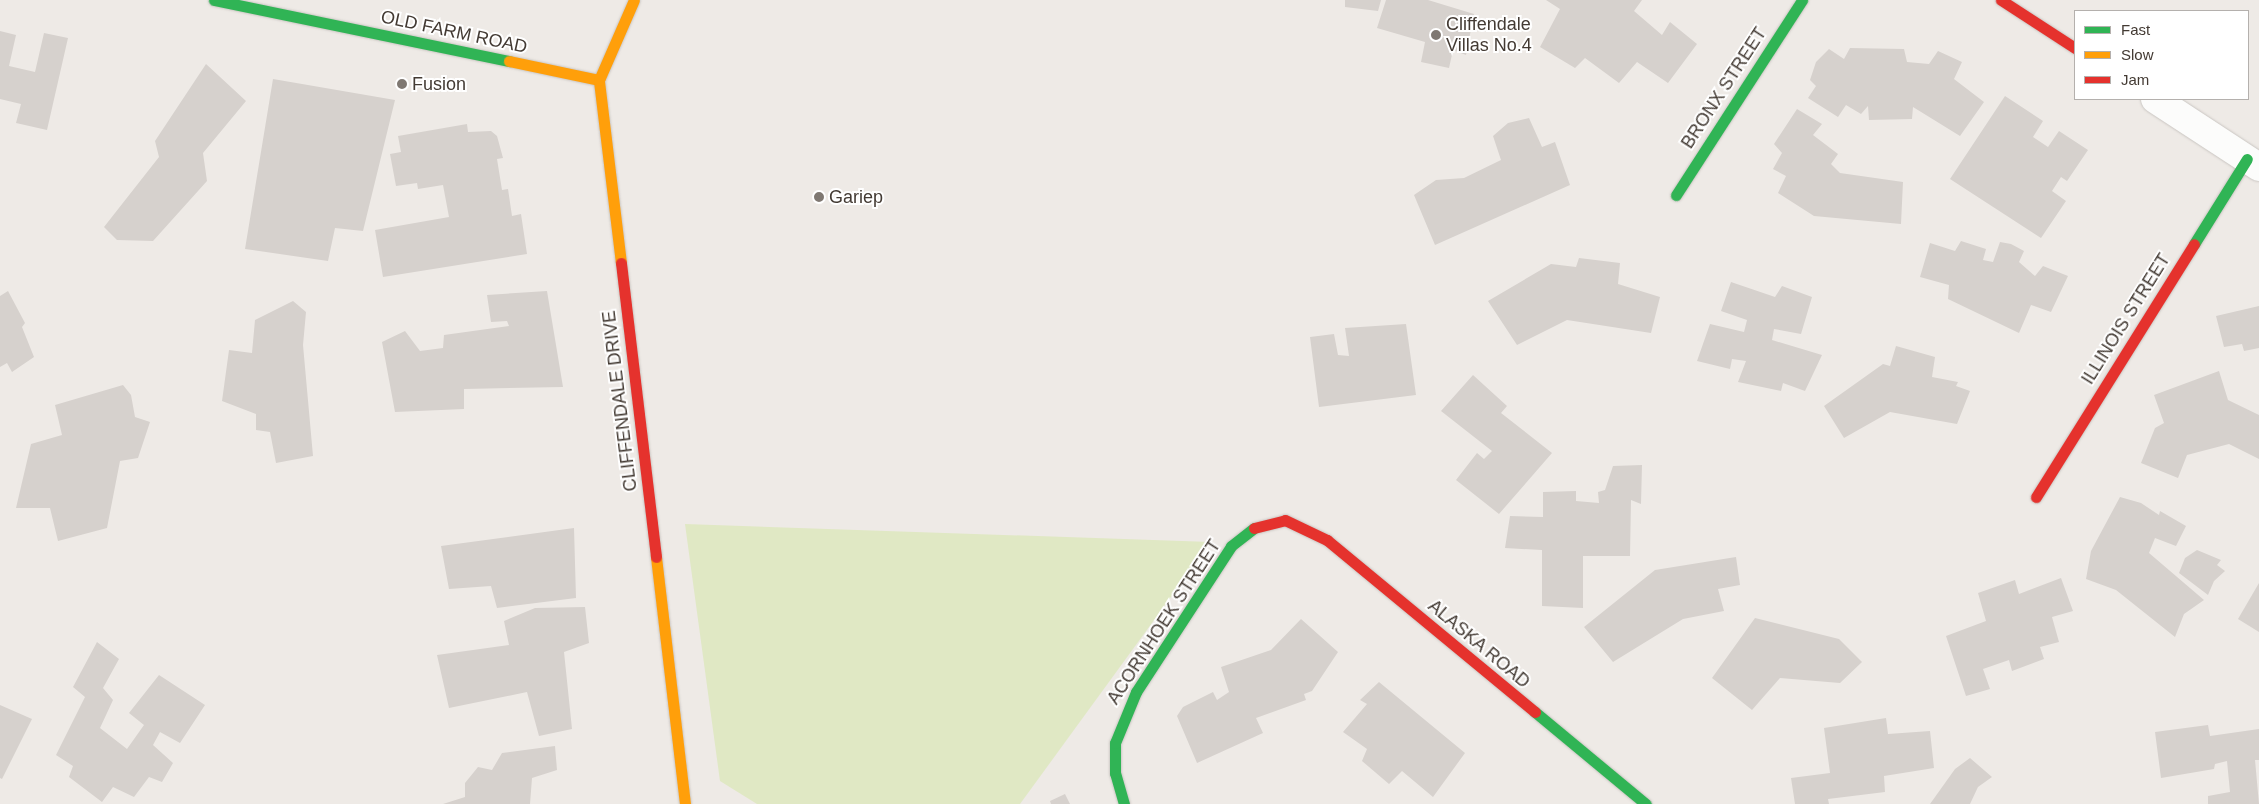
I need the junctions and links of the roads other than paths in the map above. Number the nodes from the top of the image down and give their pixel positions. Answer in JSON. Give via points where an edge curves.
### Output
{"nodes":[{"id":1,"x":214,"y":0,"type":"edge"},
{"id":2,"x":634,"y":0,"type":"edge"},
{"id":3,"x":1802,"y":0,"type":"edge"},
{"id":4,"x":2001,"y":0,"type":"edge"},
{"id":5,"x":2074,"y":47,"type":"edge"},
{"id":6,"x":599,"y":80,"type":"junction"},
{"id":7,"x":2157,"y":100,"type":"edge"},
{"id":8,"x":2253,"y":163,"type":"edge"},
{"id":9,"x":1676,"y":195,"type":"dead end"},
{"id":10,"x":2036,"y":498,"type":"dead end"},
{"id":11,"x":1285,"y":520,"type":"joint"},
{"id":12,"x":686,"y":804,"type":"edge"},
{"id":13,"x":1124,"y":804,"type":"edge"},
{"id":14,"x":1646,"y":804,"type":"edge"}],
"edges":[{"from":1,"to":6,"type":"street","name":"OLD FARM ROAD"},
{"from":2,"to":6,"type":"street"},
{"from":3,"to":9,"type":"street","name":"BRONX STREET"},
{"from":4,"to":5,"type":"street"},
{"from":6,"to":12,"type":"street","name":"CLIFFENDALE DRIVE"},
{"from":7,"to":8,"type":"street"},
{"from":8,"to":10,"type":"street","name":"ILLINOIS STREET"},
{"from":11,"to":13,"type":"street","name":"ACORNHOEK STREET","via":[[1256,527],[1231,546],[1136,692],[1115,743],[1115,774]]},
{"from":11,"to":14,"type":"street","name":"ALASKA ROAD","via":[[1327,540]]}]}
